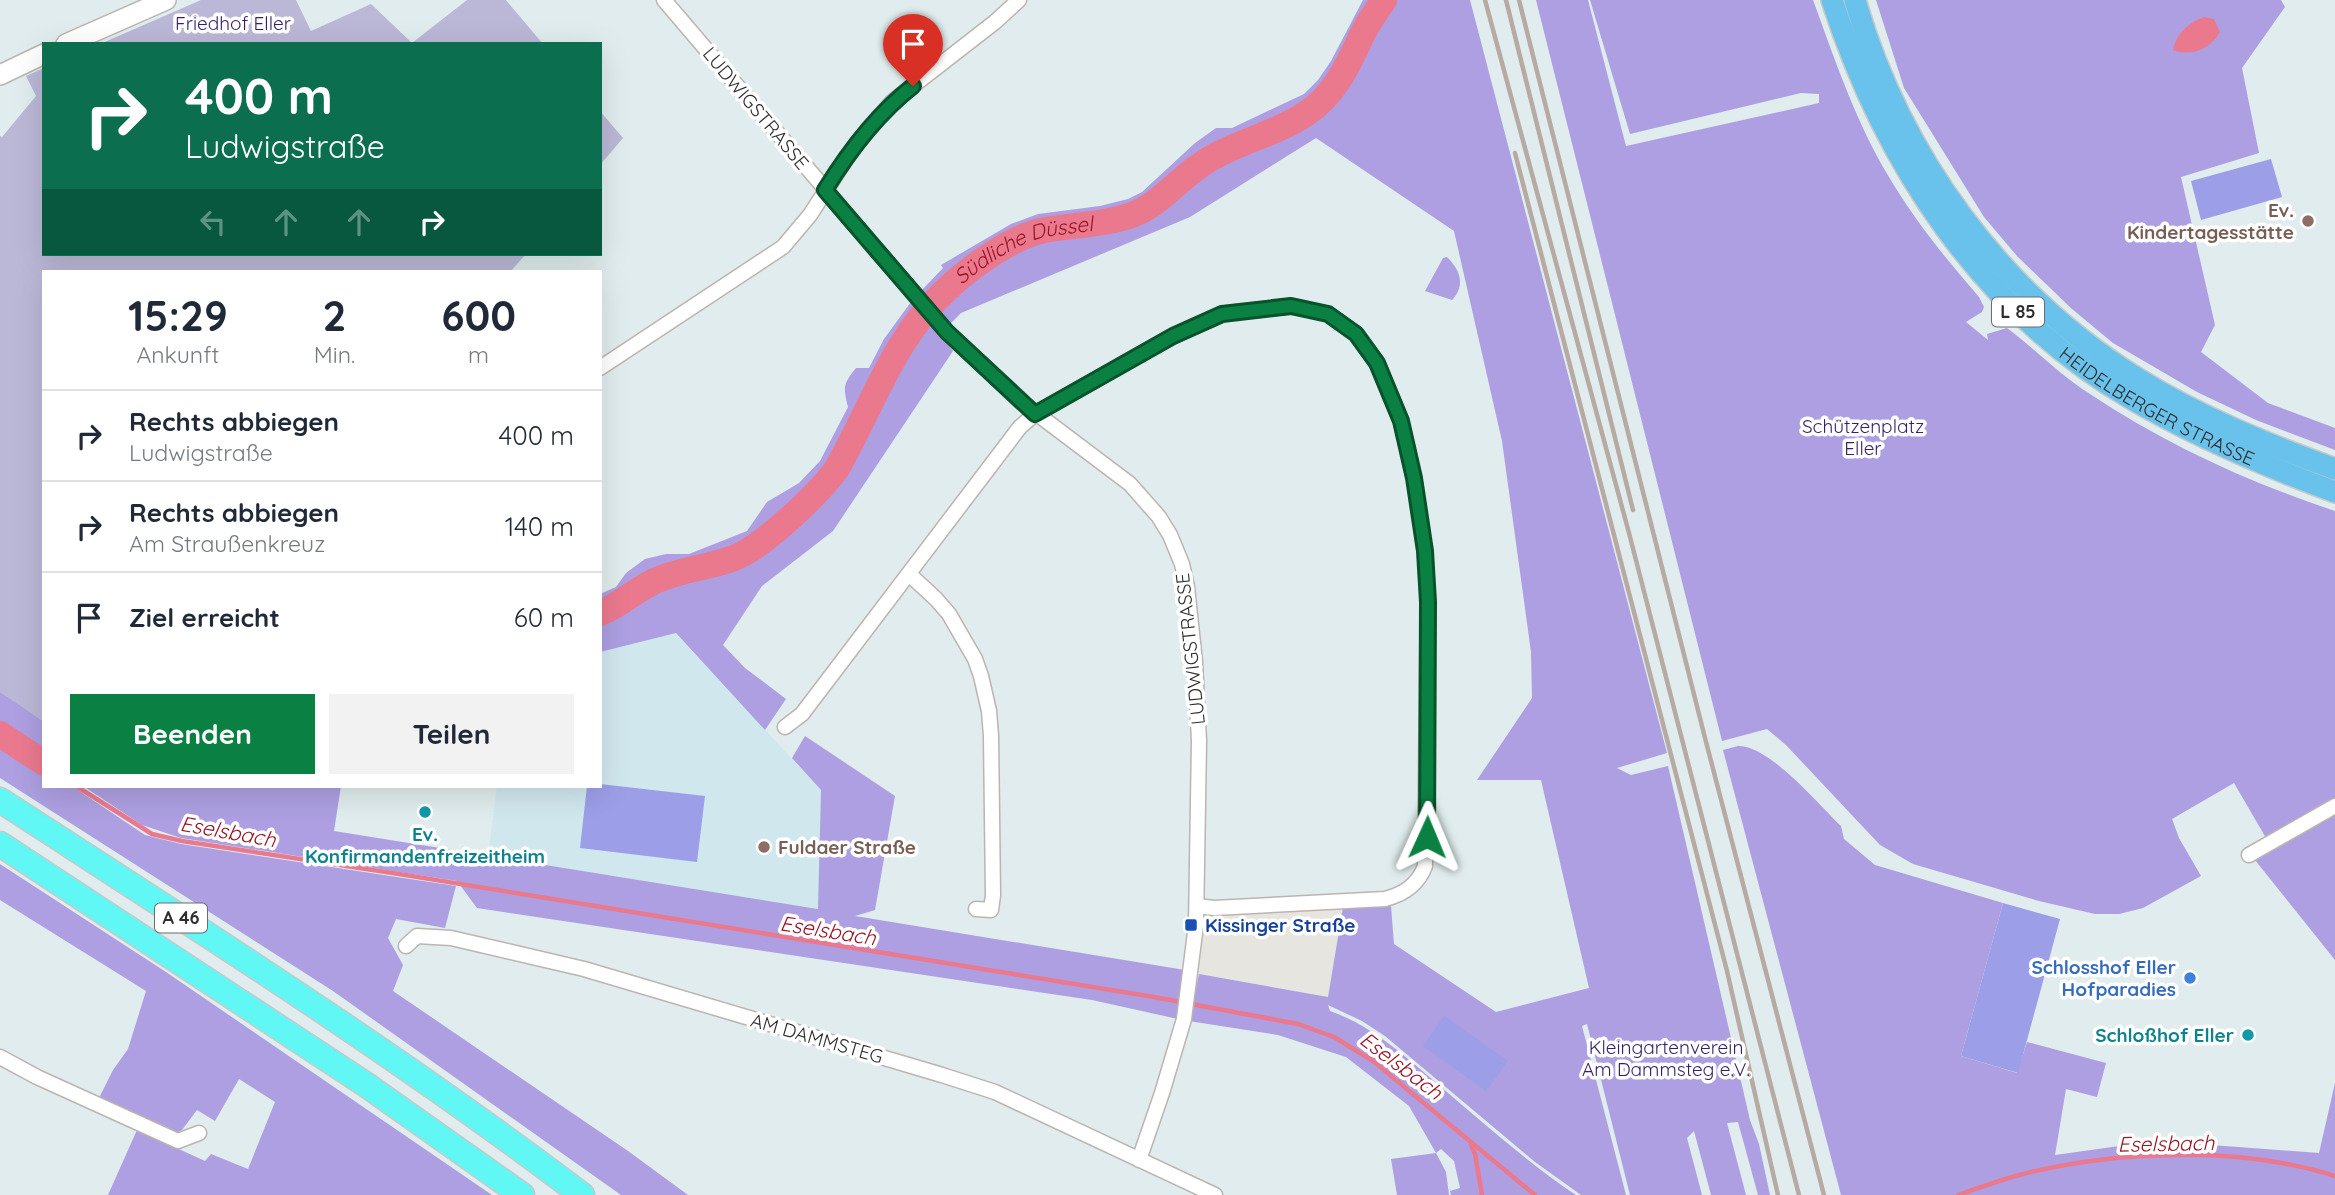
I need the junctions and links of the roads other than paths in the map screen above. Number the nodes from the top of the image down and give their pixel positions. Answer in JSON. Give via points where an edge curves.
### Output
{"nodes":[{"id":1,"x":166,"y":0,"type":"edge"},
{"id":2,"x":664,"y":0,"type":"edge"},
{"id":3,"x":1019,"y":0,"type":"edge"},
{"id":4,"x":1832,"y":0,"type":"edge"},
{"id":5,"x":1856,"y":1,"type":"edge"},
{"id":6,"x":71,"y":42,"type":"edge"},
{"id":7,"x":42,"y":55,"type":"edge"},
{"id":8,"x":0,"y":75,"type":"edge"},
{"id":9,"x":825,"y":190,"type":"junction"},
{"id":10,"x":602,"y":367,"type":"edge"},
{"id":11,"x":1035,"y":414,"type":"junction"},
{"id":12,"x":2335,"y":469,"type":"edge"},
{"id":13,"x":2335,"y":492,"type":"edge"},
{"id":14,"x":909,"y":574,"type":"junction"},
{"id":15,"x":785,"y":727,"type":"dead end"},
{"id":16,"x":0,"y":800,"type":"edge"},
{"id":17,"x":2335,"y":806,"type":"edge"},
{"id":18,"x":0,"y":844,"type":"edge"},
{"id":19,"x":2249,"y":855,"type":"dead end"},
{"id":20,"x":1197,"y":906,"type":"junction"},
{"id":21,"x":976,"y":909,"type":"dead end"},
{"id":22,"x":406,"y":946,"type":"dead end"},
{"id":23,"x":0,"y":1059,"type":"edge"},
{"id":24,"x":199,"y":1133,"type":"dead end"},
{"id":25,"x":1139,"y":1160,"type":"junction"},
{"id":26,"x":522,"y":1195,"type":"edge"},
{"id":27,"x":582,"y":1195,"type":"edge"},
{"id":28,"x":1215,"y":1195,"type":"edge"}],
"edges":[{"from":1,"to":6,"type":"main road"},
{"from":2,"to":9,"type":"street","name":"LUDWIGSTRASSE"},
{"from":3,"to":9,"type":"street","via":[[892,102]]},
{"from":4,"to":13,"type":"main road","name":"HEIDELBERGER STRASSE","number":"L 85","via":[[1869,100],[1911,178],[1941,224],[2012,306],[2083,366],[2130,398],[2214,443]]},
{"from":5,"to":12,"type":"main road","name":"HEIDELBERGER STRASSE","number":"L 85","via":[[1878,66],[1926,164],[1972,231],[2036,300],[2091,347],[2164,394],[2239,432]]},
{"from":7,"to":8,"type":"main road"},
{"from":9,"to":10,"type":"street","via":[[783,247]]},
{"from":9,"to":11,"type":"street","name":"LUDWIGSTRASSE","via":[[939,323]]},
{"from":11,"to":14,"type":"street","via":[[1020,427]]},
{"from":11,"to":20,"type":"street","name":"LUDWIGSTRASSE","via":[[1137,491],[1170,535],[1182,564],[1198,722]]},
{"from":11,"to":20,"type":"street","via":[[1173,336],[1222,314],[1291,306],[1328,314],[1356,334],[1377,363],[1401,421],[1425,551],[1428,602],[1427,837],[1422,873],[1407,890],[1385,899]]},
{"from":14,"to":15,"type":"street","via":[[802,715]]},
{"from":14,"to":21,"type":"street","via":[[936,598],[962,636],[975,659],[989,711],[993,895],[992,910]]},
{"from":16,"to":27,"type":"highway","number":"A 46","via":[[362,1036]]},
{"from":17,"to":19,"type":"street"},
{"from":18,"to":26,"type":"highway","number":"A 46","via":[[365,1084]]},
{"from":20,"to":25,"type":"street","name":"LUDWIGSTRASSE","via":[[1184,1019]]},
{"from":22,"to":25,"type":"street","name":"AM DAMMSTEG","via":[[417,936],[452,938],[597,973],[995,1092]]},
{"from":23,"to":24,"type":"street","via":[[178,1140]]},
{"from":25,"to":28,"type":"street","name":"AM DAMMSTEG"}]}
